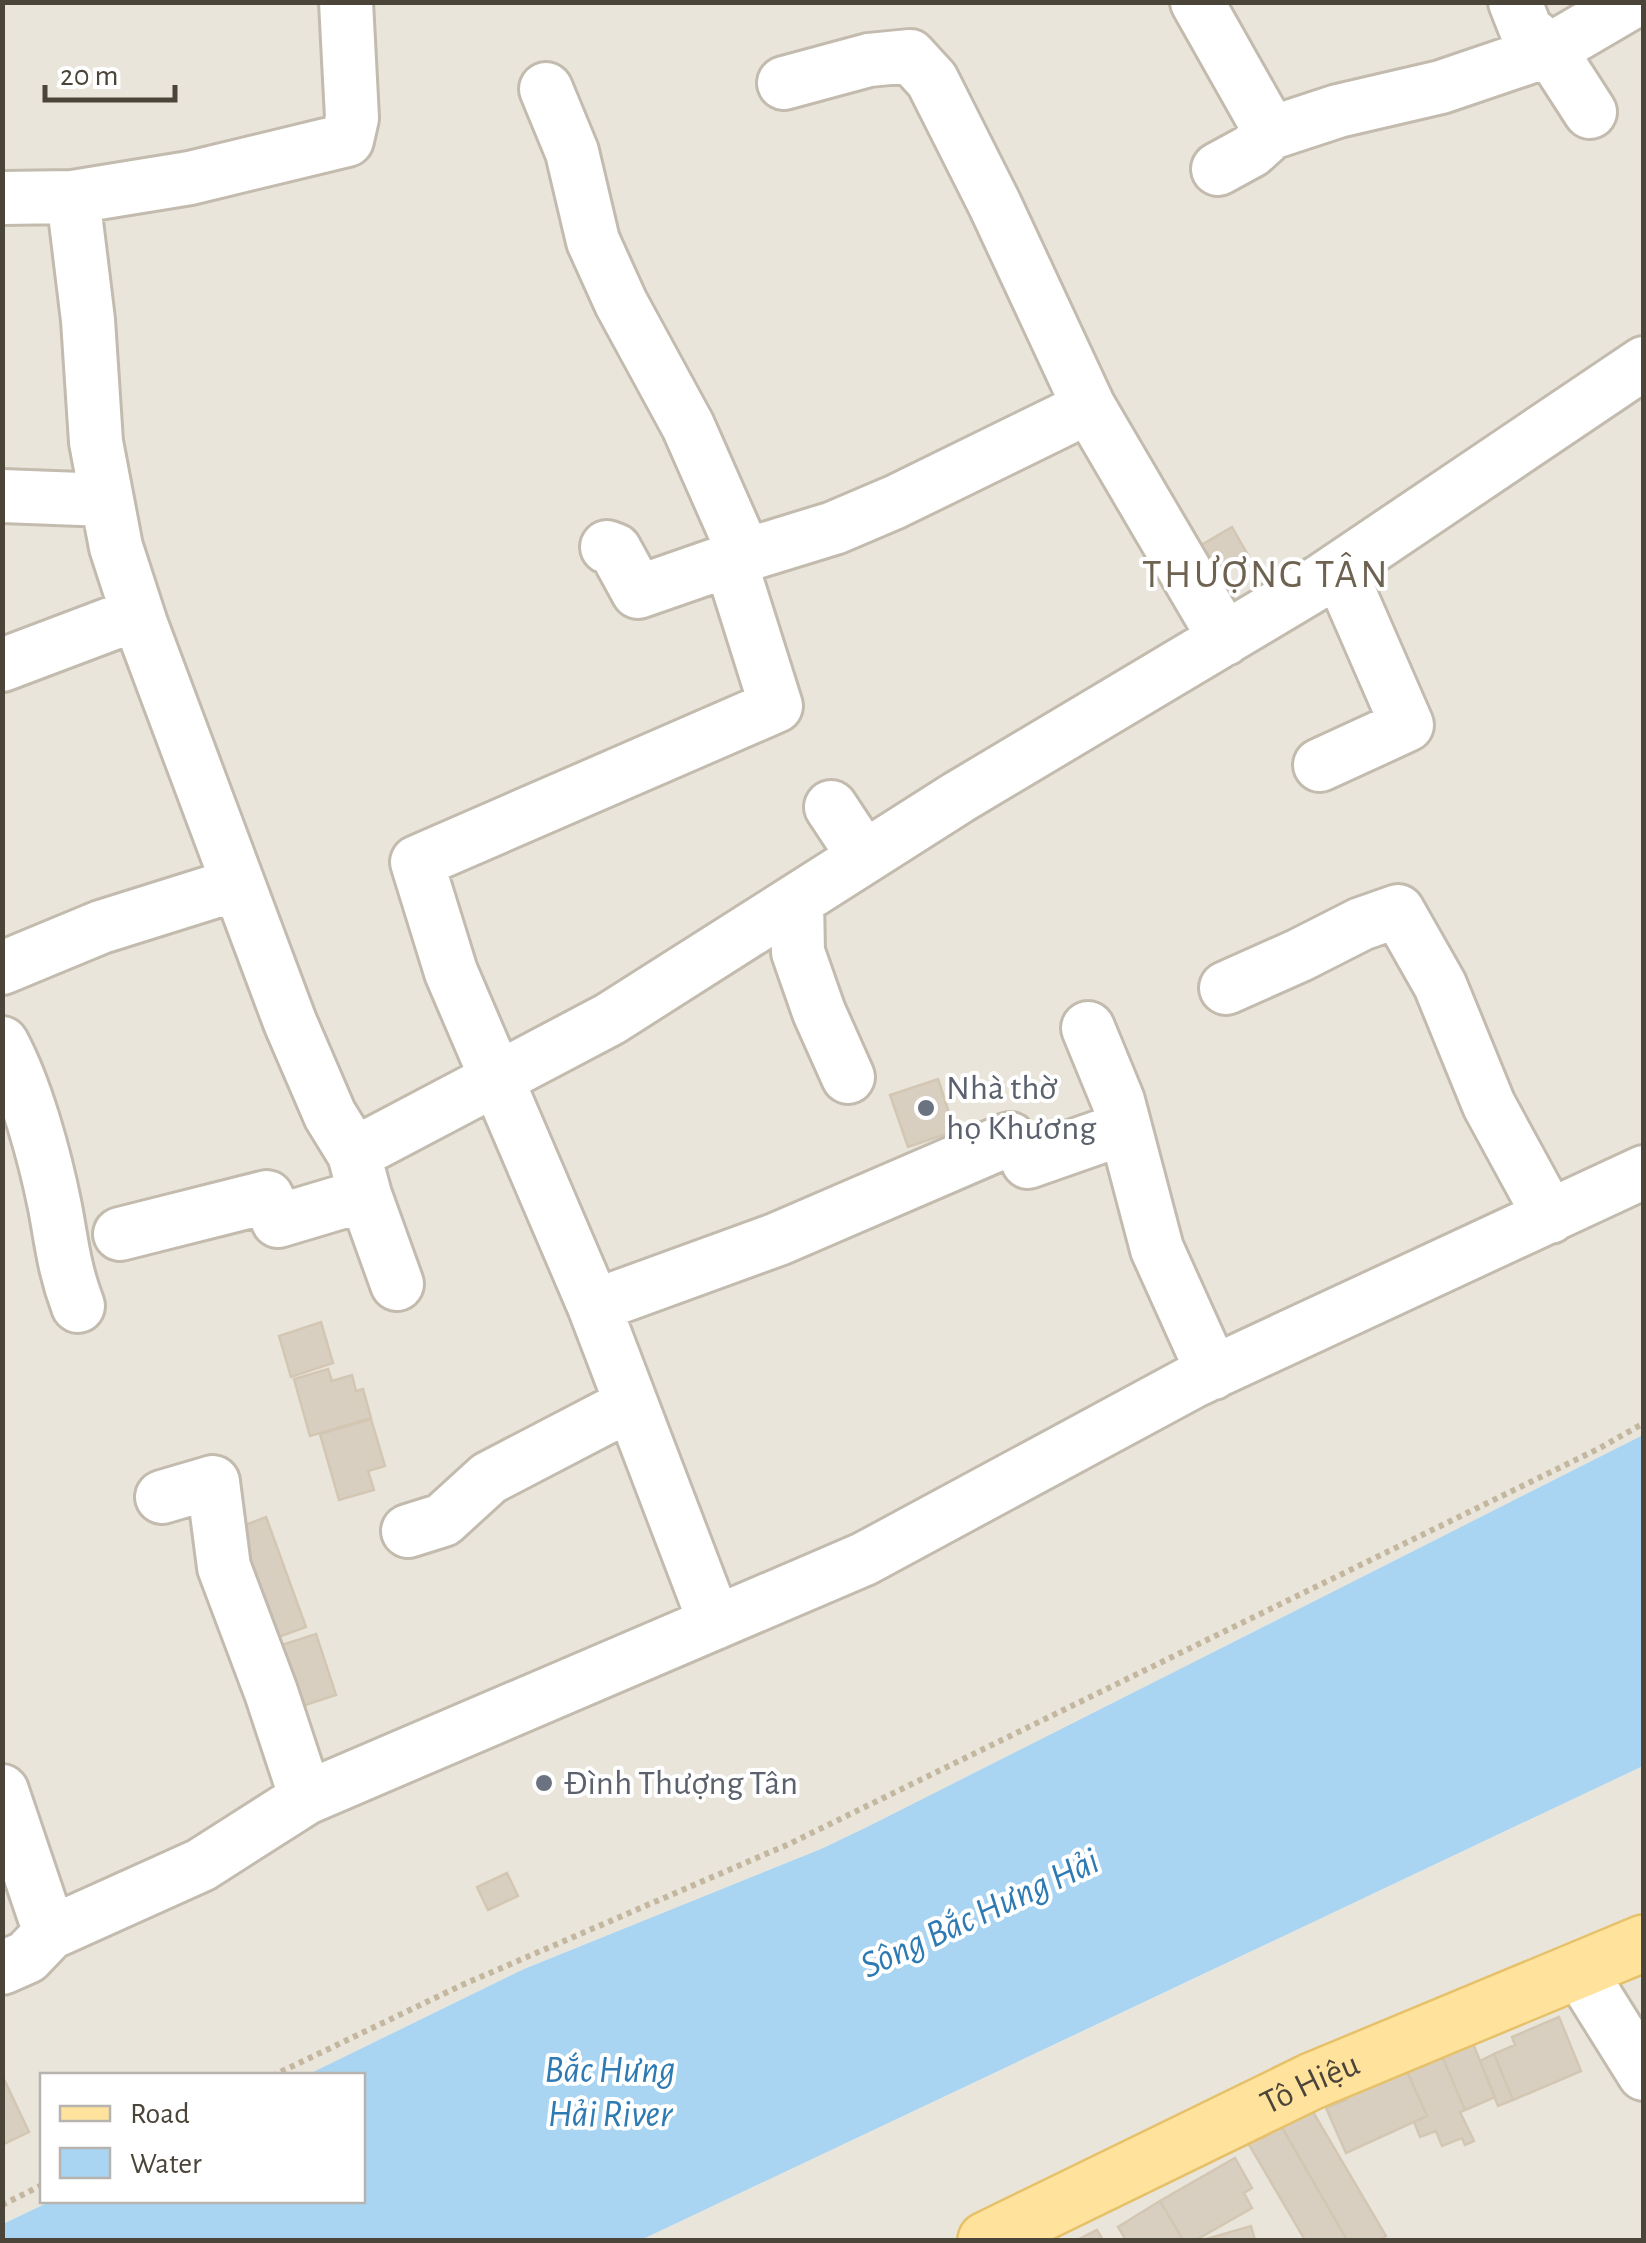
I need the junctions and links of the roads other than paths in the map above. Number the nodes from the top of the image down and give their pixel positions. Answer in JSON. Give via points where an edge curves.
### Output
{"nodes":[{"id":1,"x":346,"y":2,"type":"edge"},
{"id":2,"x":1197,"y":2,"type":"edge"},
{"id":3,"x":1515,"y":2,"type":"edge"},
{"id":4,"x":1632,"y":2,"type":"edge"},
{"id":5,"x":1550,"y":50,"type":"junction"},
{"id":6,"x":784,"y":84,"type":"dead end"},
{"id":7,"x":546,"y":89,"type":"dead end"},
{"id":8,"x":1590,"y":112,"type":"dead end"},
{"id":9,"x":1271,"y":133,"type":"junction"},
{"id":10,"x":1218,"y":169,"type":"dead end"},
{"id":11,"x":73,"y":197,"type":"junction"},
{"id":12,"x":2,"y":198,"type":"edge"},
{"id":13,"x":1638,"y":381,"type":"edge"},
{"id":14,"x":1089,"y":407,"type":"junction"},
{"id":15,"x":2,"y":496,"type":"edge"},
{"id":16,"x":107,"y":500,"type":"junction"},
{"id":17,"x":606,"y":547,"type":"dead end"},
{"id":18,"x":737,"y":557,"type":"junction"},
{"id":19,"x":1338,"y":569,"type":"junction"},
{"id":20,"x":138,"y":614,"type":"junction"},
{"id":21,"x":1224,"y":638,"type":"junction"},
{"id":22,"x":2,"y":666,"type":"edge"},
{"id":23,"x":1320,"y":766,"type":"dead end"},
{"id":24,"x":831,"y":806,"type":"dead end"},
{"id":25,"x":864,"y":858,"type":"junction"},
{"id":26,"x":238,"y":884,"type":"junction"},
{"id":27,"x":798,"y":900,"type":"junction"},
{"id":28,"x":2,"y":968,"type":"edge"},
{"id":29,"x":1226,"y":988,"type":"dead end"},
{"id":30,"x":1088,"y":1028,"type":"dead end"},
{"id":31,"x":2,"y":1043,"type":"edge"},
{"id":32,"x":848,"y":1077,"type":"dead end"},
{"id":33,"x":496,"y":1079,"type":"junction"},
{"id":34,"x":1125,"y":1128,"type":"junction"},
{"id":35,"x":1644,"y":1172,"type":"edge"},
{"id":36,"x":360,"y":1174,"type":"junction"},
{"id":37,"x":1550,"y":1217,"type":"junction"},
{"id":38,"x":120,"y":1234,"type":"dead end"},
{"id":39,"x":398,"y":1284,"type":"dead end"},
{"id":40,"x":78,"y":1306,"type":"dead end"},
{"id":41,"x":594,"y":1306,"type":"junction"},
{"id":42,"x":1213,"y":1372,"type":"junction"},
{"id":43,"x":632,"y":1404,"type":"junction"},
{"id":44,"x":162,"y":1497,"type":"dead end"},
{"id":45,"x":408,"y":1531,"type":"dead end"},
{"id":46,"x":715,"y":1623,"type":"junction"},
{"id":47,"x":2,"y":1791,"type":"edge"},
{"id":48,"x":306,"y":1798,"type":"junction"},
{"id":49,"x":50,"y":1933,"type":"junction"},
{"id":50,"x":1644,"y":1943,"type":"edge"},
{"id":51,"x":2,"y":1968,"type":"edge"},
{"id":52,"x":1579,"y":1970,"type":"junction"},
{"id":53,"x":1644,"y":2074,"type":"edge"},
{"id":54,"x":1009,"y":2235,"type":"edge"}],
"edges":[{"from":1,"to":11,"type":"street","via":[[352,118],[347,140],[190,178]]},
{"from":2,"to":9,"type":"street"},
{"from":3,"to":5,"type":"street","via":[[1526,30]]},
{"from":4,"to":5,"type":"street"},
{"from":5,"to":8,"type":"street"},
{"from":5,"to":9,"type":"street"},
{"from":6,"to":14,"type":"street","via":[[910,56],[932,80]]},
{"from":7,"to":18,"type":"street","via":[[572,152],[593,241],[688,426]]},
{"from":9,"to":10,"type":"street"},
{"from":11,"to":12,"type":"street"},
{"from":11,"to":16,"type":"street"},
{"from":13,"to":19,"type":"street"},
{"from":14,"to":18,"type":"street","via":[[896,502]]},
{"from":14,"to":21,"type":"street"},
{"from":15,"to":16,"type":"street"},
{"from":16,"to":20,"type":"street"},
{"from":17,"to":18,"type":"street","via":[[615,550],[638,592]]},
{"from":18,"to":33,"type":"street","via":[[776,706],[418,862],[451,972]]},
{"from":19,"to":21,"type":"street"},
{"from":19,"to":23,"type":"street","via":[[1406,726]]},
{"from":20,"to":22,"type":"street"},
{"from":20,"to":26,"type":"street"},
{"from":21,"to":25,"type":"street","via":[[1128,675]]},
{"from":24,"to":25,"type":"street"},
{"from":25,"to":27,"type":"street"},
{"from":26,"to":28,"type":"street","via":[[101,926]]},
{"from":26,"to":36,"type":"street","via":[[316,1084]]},
{"from":27,"to":32,"type":"street","via":[[798,952]]},
{"from":27,"to":33,"type":"street","via":[[610,1019]]},
{"from":29,"to":37,"type":"street","via":[[1398,911]]},
{"from":30,"to":34,"type":"street"},
{"from":31,"to":40,"type":"street","via":[[21,1087]]},
{"from":33,"to":36,"type":"street"},
{"from":33,"to":41,"type":"street"},
{"from":34,"to":41,"type":"street","via":[[1019,1150]]},
{"from":34,"to":42,"type":"street","via":[[1157,1249]]},
{"from":35,"to":37,"type":"street"},
{"from":36,"to":38,"type":"street","via":[[278,1222],[267,1197]]},
{"from":36,"to":39,"type":"street"},
{"from":37,"to":42,"type":"street"},
{"from":41,"to":43,"type":"street"},
{"from":42,"to":46,"type":"street","via":[[864,1559]]},
{"from":43,"to":45,"type":"street","via":[[489,1478],[443,1520]]},
{"from":43,"to":46,"type":"street"},
{"from":44,"to":48,"type":"street","via":[[214,1482],[224,1567]]},
{"from":46,"to":48,"type":"street"},
{"from":47,"to":49,"type":"street"},
{"from":48,"to":49,"type":"street","via":[[201,1866]]},
{"from":49,"to":51,"type":"street","via":[[27,1957]]},
{"from":50,"to":52,"type":"main road","name":"Tô Hiệu"},
{"from":52,"to":53,"type":"street"},
{"from":52,"to":54,"type":"main road","name":"Tô Hiệu","via":[[1312,2081]]}]}
